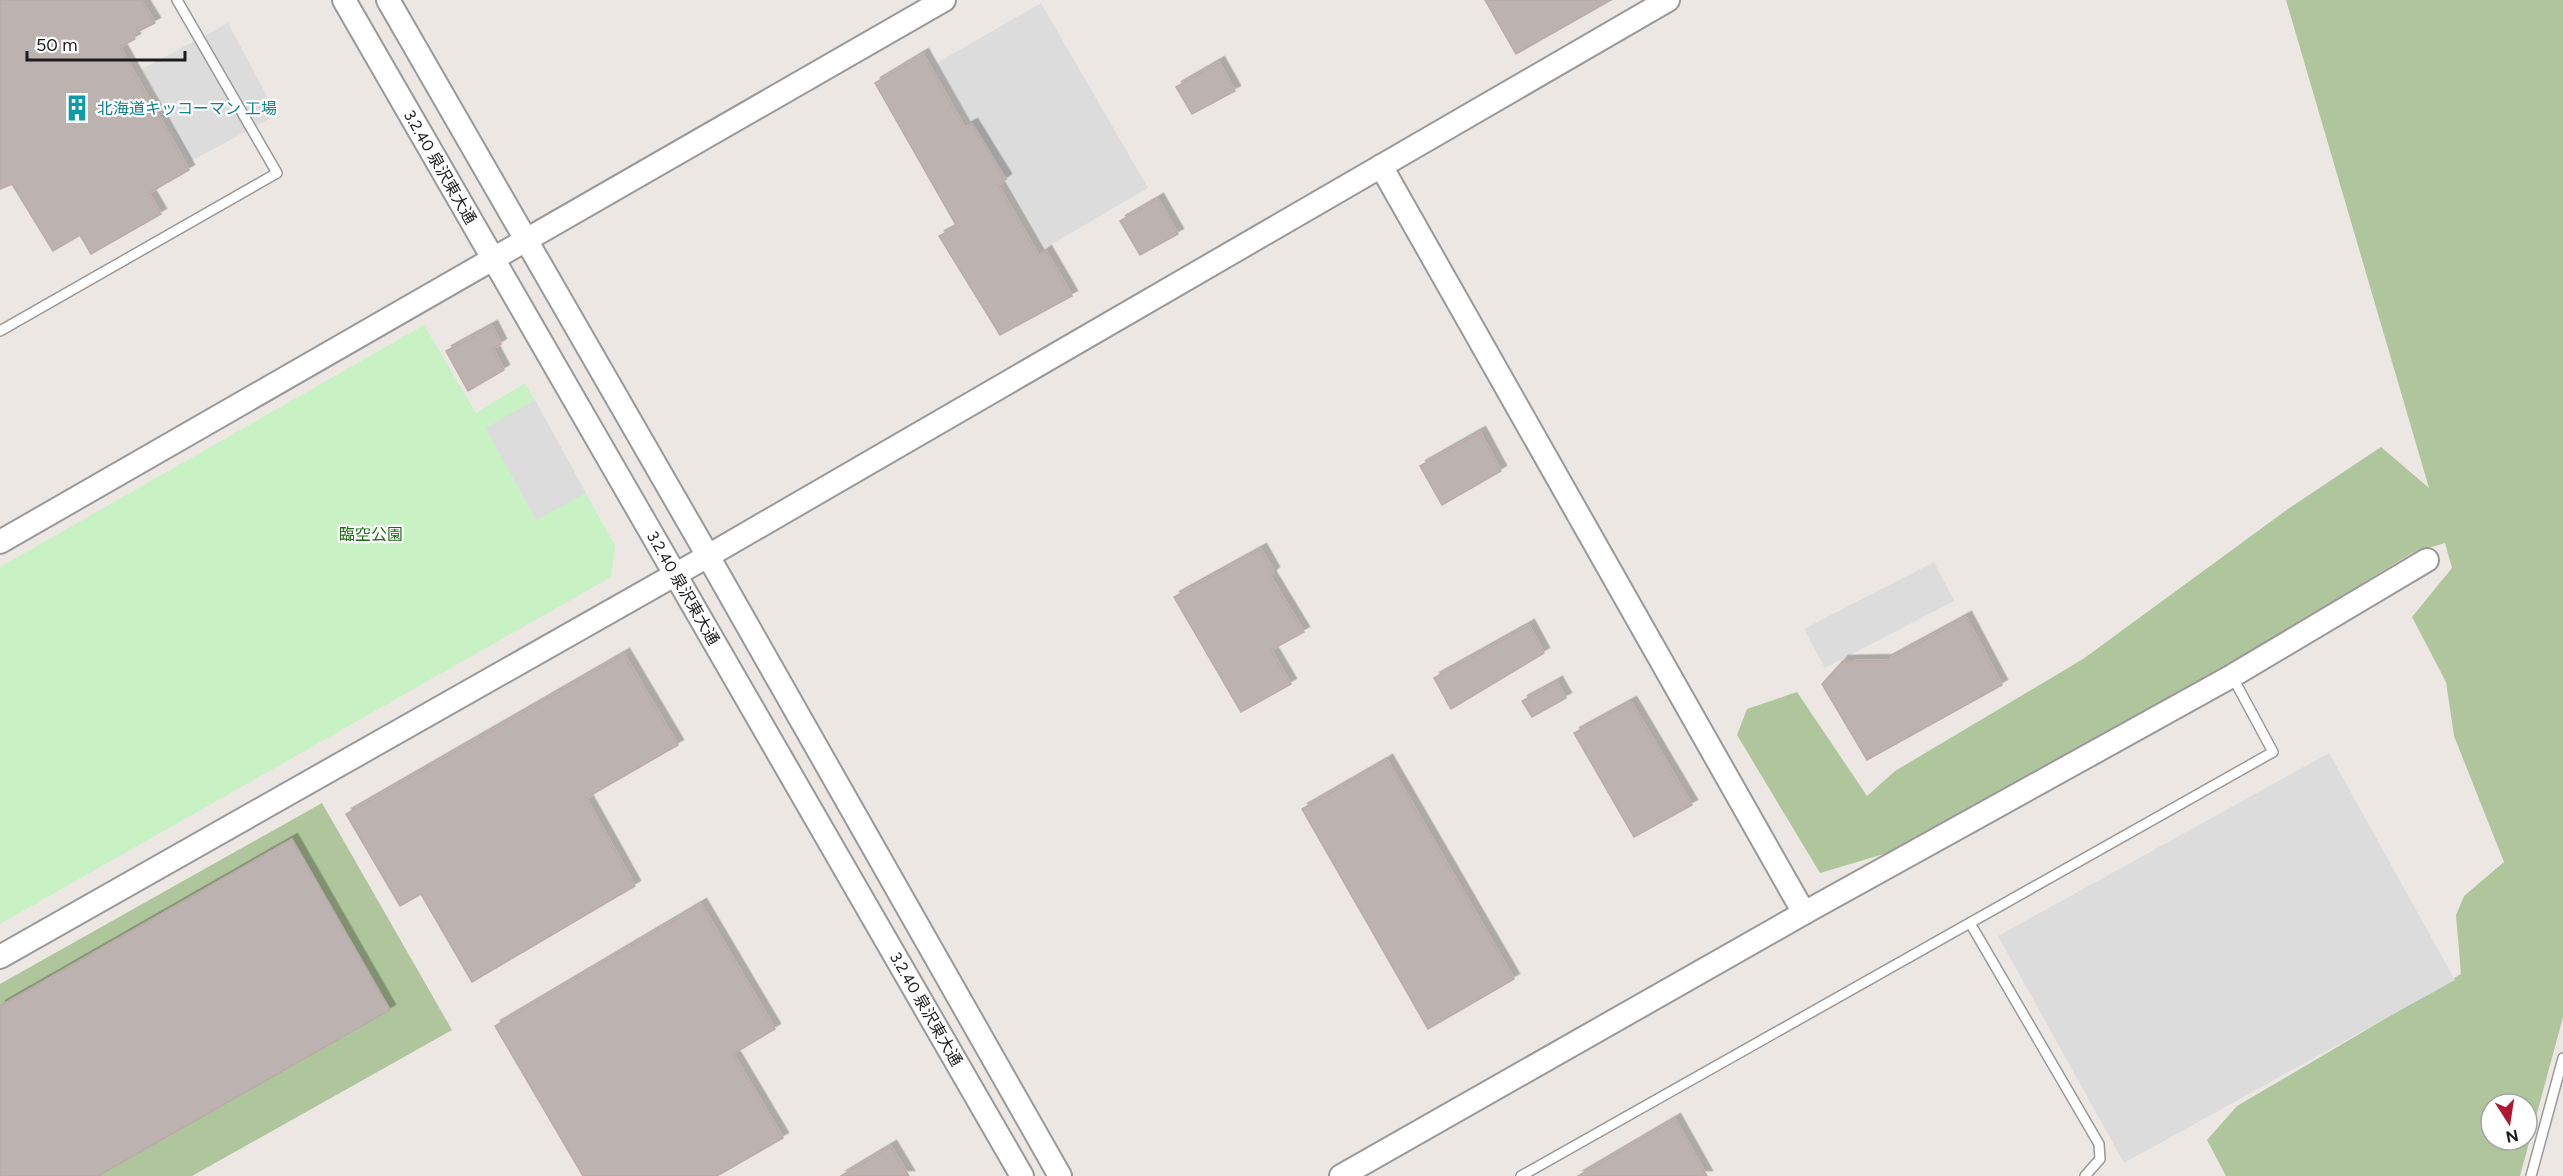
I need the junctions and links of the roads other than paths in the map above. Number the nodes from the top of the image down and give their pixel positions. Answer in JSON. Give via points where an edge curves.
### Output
{"nodes":[{"id":1,"x":177,"y":0,"type":"edge"},
{"id":2,"x":344,"y":0,"type":"edge"},
{"id":3,"x":388,"y":0,"type":"edge"},
{"id":4,"x":944,"y":0,"type":"edge"},
{"id":5,"x":1668,"y":0,"type":"edge"},
{"id":6,"x":1381,"y":166,"type":"junction"},
{"id":7,"x":526,"y":241,"type":"junction"},
{"id":8,"x":494,"y":260,"type":"junction"},
{"id":9,"x":0,"y":331,"type":"edge"},
{"id":10,"x":0,"y":542,"type":"edge"},
{"id":11,"x":708,"y":556,"type":"junction"},
{"id":12,"x":2427,"y":560,"type":"dead end"},
{"id":13,"x":675,"y":574,"type":"junction"},
{"id":14,"x":2232,"y":676,"type":"junction"},
{"id":15,"x":1804,"y":913,"type":"junction"},
{"id":16,"x":1970,"y":923,"type":"junction"},
{"id":17,"x":0,"y":957,"type":"edge"},
{"id":18,"x":2563,"y":1058,"type":"edge"},
{"id":19,"x":1022,"y":1176,"type":"edge"},
{"id":20,"x":1060,"y":1176,"type":"edge"},
{"id":21,"x":1341,"y":1176,"type":"edge"},
{"id":22,"x":1521,"y":1176,"type":"edge"},
{"id":23,"x":2085,"y":1176,"type":"edge"},
{"id":24,"x":2531,"y":1176,"type":"edge"}],
"edges":[{"from":1,"to":9,"type":"lane","via":[[277,173]]},
{"from":2,"to":8,"type":"street","name":"3.2.40 泉沢東大通"},
{"from":3,"to":7,"type":"street","name":"3.2.40 泉沢東大通"},
{"from":4,"to":7,"type":"street"},
{"from":5,"to":6,"type":"street"},
{"from":6,"to":11,"type":"street"},
{"from":6,"to":15,"type":"street"},
{"from":7,"to":8,"type":"street"},
{"from":7,"to":11,"type":"street","name":"3.2.40 泉沢東大通"},
{"from":8,"to":10,"type":"street"},
{"from":8,"to":13,"type":"street","name":"3.2.40 泉沢東大通"},
{"from":11,"to":13,"type":"street"},
{"from":11,"to":20,"type":"street","name":"3.2.40 泉沢東大通"},
{"from":12,"to":14,"type":"street"},
{"from":13,"to":17,"type":"street"},
{"from":13,"to":19,"type":"street","name":"3.2.40 泉沢東大通"},
{"from":14,"to":15,"type":"street"},
{"from":14,"to":16,"type":"lane","via":[[2273,752]]},
{"from":15,"to":21,"type":"street"},
{"from":16,"to":22,"type":"lane"},
{"from":16,"to":23,"type":"lane","via":[[2099,1144],[2100,1159]]},
{"from":18,"to":24,"type":"lane"}]}
